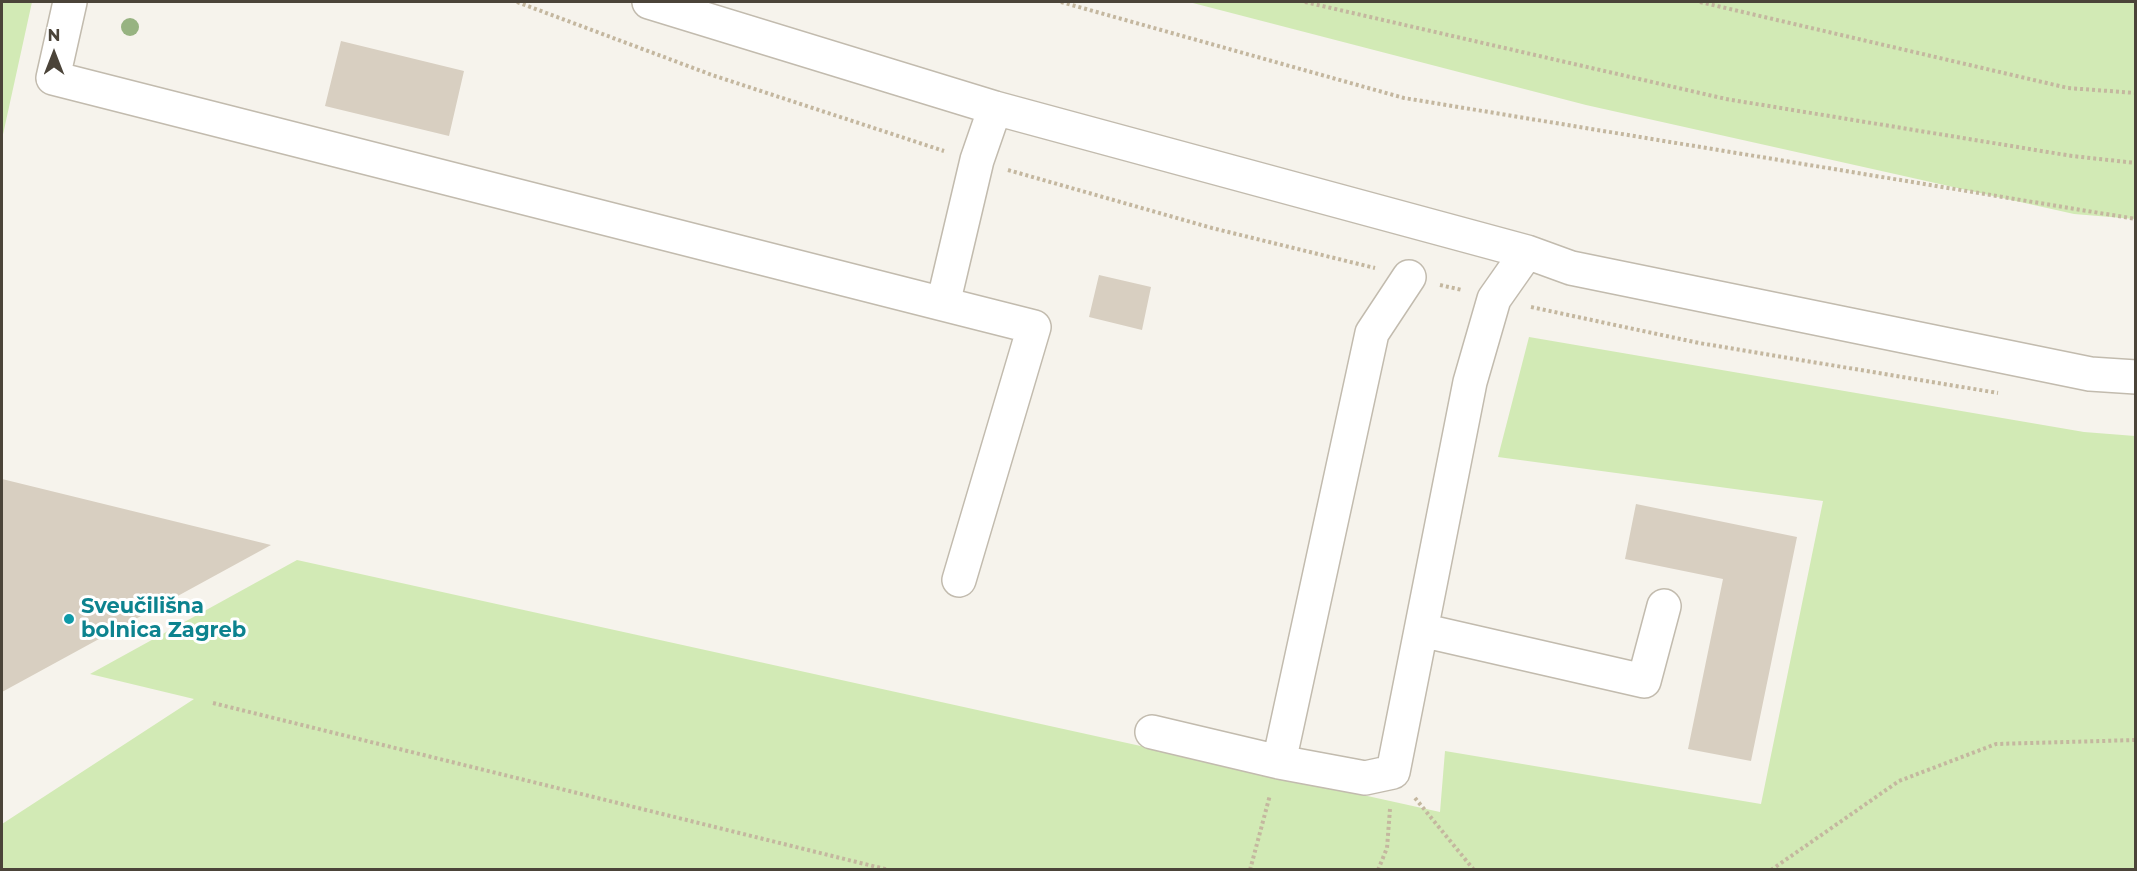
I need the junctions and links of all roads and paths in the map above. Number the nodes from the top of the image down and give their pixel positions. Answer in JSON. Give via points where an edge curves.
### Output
{"nodes":[{"id":1,"x":70,"y":2,"type":"edge"},
{"id":2,"x":517,"y":2,"type":"edge"},
{"id":3,"x":649,"y":2,"type":"edge"},
{"id":4,"x":1061,"y":2,"type":"edge"},
{"id":5,"x":1305,"y":2,"type":"edge"},
{"id":6,"x":1701,"y":2,"type":"edge"},
{"id":7,"x":2136,"y":93,"type":"edge"},
{"id":8,"x":995,"y":108,"type":"junction"},
{"id":9,"x":946,"y":152,"type":"dead end"},
{"id":10,"x":2136,"y":163,"type":"edge"},
{"id":11,"x":998,"y":167,"type":"dead end"},
{"id":12,"x":2136,"y":219,"type":"edge"},
{"id":13,"x":1527,"y":252,"type":"junction"},
{"id":14,"x":1409,"y":277,"type":"junction"},
{"id":15,"x":1467,"y":292,"type":"dead end"},
{"id":16,"x":943,"y":304,"type":"junction"},
{"id":17,"x":1524,"y":305,"type":"dead end"},
{"id":18,"x":2136,"y":377,"type":"edge"},
{"id":19,"x":2010,"y":394,"type":"dead end"},
{"id":20,"x":960,"y":580,"type":"dead end"},
{"id":21,"x":1664,"y":606,"type":"dead end"},
{"id":22,"x":1421,"y":630,"type":"junction"},
{"id":23,"x":213,"y":703,"type":"dead end"},
{"id":24,"x":1152,"y":732,"type":"dead end"},
{"id":25,"x":2136,"y":740,"type":"edge"},
{"id":26,"x":1279,"y":762,"type":"junction"},
{"id":27,"x":1393,"y":772,"type":"junction"},
{"id":28,"x":888,"y":870,"type":"edge"},
{"id":29,"x":1250,"y":870,"type":"edge"},
{"id":30,"x":1378,"y":870,"type":"edge"},
{"id":31,"x":1474,"y":870,"type":"edge"},
{"id":32,"x":1771,"y":870,"type":"edge"}],
"edges":[{"from":1,"to":16,"type":"street","via":[[53,78]]},
{"from":2,"to":9,"type":"path","via":[[712,75]]},
{"from":3,"to":8,"type":"street"},
{"from":4,"to":12,"type":"path","via":[[1404,98]]},
{"from":5,"to":10,"type":"path","via":[[1726,99]]},
{"from":6,"to":7,"type":"path","via":[[2068,88]]},
{"from":8,"to":13,"type":"street"},
{"from":8,"to":16,"type":"street","via":[[977,160]]},
{"from":11,"to":14,"type":"path","via":[[1212,228]]},
{"from":13,"to":18,"type":"street","via":[[1617,277],[2090,374]]},
{"from":13,"to":22,"type":"street","via":[[1494,298],[1470,382]]},
{"from":14,"to":15,"type":"path"},
{"from":14,"to":26,"type":"street","via":[[1372,333]]},
{"from":16,"to":20,"type":"street","via":[[1034,327]]},
{"from":17,"to":19,"type":"path","via":[[1699,343]]},
{"from":21,"to":22,"type":"street","via":[[1644,681]]},
{"from":22,"to":27,"type":"street"},
{"from":23,"to":28,"type":"path"},
{"from":24,"to":26,"type":"street"},
{"from":25,"to":32,"type":"path","via":[[1996,744],[1899,781]]},
{"from":26,"to":27,"type":"street","via":[[1365,778]]},
{"from":26,"to":29,"type":"path"},
{"from":27,"to":30,"type":"path","via":[[1387,848]]},
{"from":27,"to":31,"type":"path"}]}
